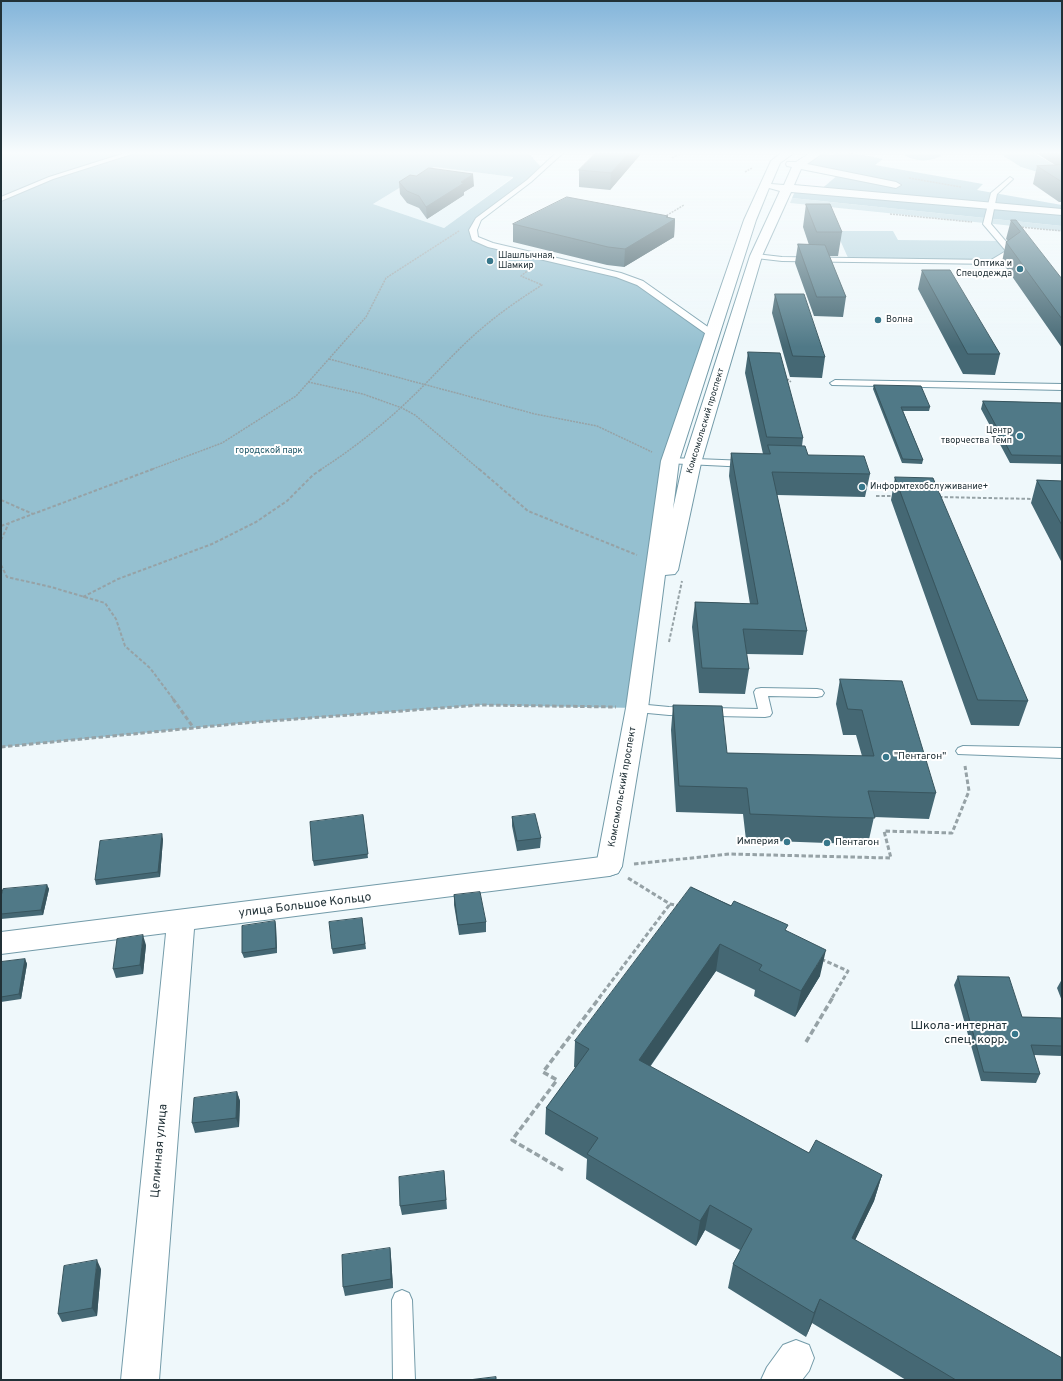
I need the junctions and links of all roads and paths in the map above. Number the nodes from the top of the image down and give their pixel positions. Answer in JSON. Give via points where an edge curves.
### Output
{"nodes":[{"id":1,"x":751,"y":217,"type":"edge"},
{"id":2,"x":774,"y":217,"type":"edge"},
{"id":3,"x":926,"y":217,"type":"edge"},
{"id":4,"x":989,"y":217,"type":"edge"},
{"id":5,"x":478,"y":219,"type":"joint"},
{"id":6,"x":988,"y":224,"type":"junction"},
{"id":7,"x":1062,"y":231,"type":"edge"},
{"id":8,"x":756,"y":256,"type":"junction"},
{"id":9,"x":543,"y":257,"type":"junction"},
{"id":10,"x":712,"y":334,"type":"junction"},
{"id":11,"x":329,"y":359,"type":"junction"},
{"id":12,"x":784,"y":375,"type":"edge"},
{"id":13,"x":308,"y":382,"type":"junction"},
{"id":14,"x":791,"y":382,"type":"edge"},
{"id":15,"x":835,"y":383,"type":"dead end"},
{"id":16,"x":424,"y":385,"type":"junction"},
{"id":17,"x":1062,"y":387,"type":"edge"},
{"id":18,"x":401,"y":407,"type":"junction"},
{"id":19,"x":670,"y":461,"type":"junction"},
{"id":20,"x":692,"y":463,"type":"junction"},
{"id":21,"x":760,"y":464,"type":"edge"},
{"id":22,"x":876,"y":496,"type":"dead end"},
{"id":23,"x":899,"y":496,"type":"edge"},
{"id":24,"x":938,"y":497,"type":"edge"},
{"id":25,"x":1038,"y":499,"type":"edge"},
{"id":26,"x":1,"y":500,"type":"edge"},
{"id":27,"x":33,"y":514,"type":"junction"},
{"id":28,"x":9,"y":523,"type":"junction"},
{"id":29,"x":1,"y":526,"type":"edge"},
{"id":30,"x":1,"y":540,"type":"edge"},
{"id":31,"x":656,"y":563,"type":"junction"},
{"id":32,"x":1,"y":565,"type":"edge"},
{"id":33,"x":84,"y":597,"type":"junction"},
{"id":34,"x":817,"y":693,"type":"dead end"},
{"id":35,"x":637,"y":708,"type":"junction"},
{"id":36,"x":193,"y":728,"type":"junction"},
{"id":37,"x":1,"y":747,"type":"edge"},
{"id":38,"x":963,"y":751,"type":"joint"},
{"id":39,"x":1062,"y":753,"type":"edge"},
{"id":40,"x":609,"y":866,"type":"junction"},
{"id":41,"x":670,"y":904,"type":"junction"},
{"id":42,"x":684,"y":906,"type":"edge"},
{"id":43,"x":181,"y":922,"type":"junction"},
{"id":44,"x":1,"y":944,"type":"edge"},
{"id":45,"x":819,"y":958,"type":"edge"},
{"id":46,"x":806,"y":1042,"type":"dead end"},
{"id":47,"x":563,"y":1170,"type":"dead end"},
{"id":48,"x":402,"y":1300,"type":"dead end"},
{"id":49,"x":140,"y":1380,"type":"edge"},
{"id":50,"x":404,"y":1380,"type":"edge"}],
"edges":[{"from":1,"to":10,"type":"street","name":"Комсомольский проспект"},
{"from":2,"to":8,"type":"street","name":"Комсомольский проспект"},
{"from":3,"to":6,"type":"path"},
{"from":4,"to":6,"type":"lane"},
{"from":5,"to":9,"type":"lane","via":[[473,230],[475,238],[491,245]]},
{"from":5,"to":11,"type":"path","via":[[386,278],[366,317]]},
{"from":6,"to":7,"type":"path"},
{"from":6,"to":8,"type":"lane","via":[[1010,251],[992,262],[782,259]]},
{"from":8,"to":20,"type":"street","name":"Комсомольский проспект"},
{"from":9,"to":10,"type":"lane","via":[[618,275],[640,283]]},
{"from":9,"to":16,"type":"path","via":[[521,276],[542,285],[518,300],[474,335]]},
{"from":10,"to":19,"type":"street","name":"Комсомольский проспект"},
{"from":11,"to":13,"type":"path"},
{"from":11,"to":16,"type":"path"},
{"from":12,"to":14,"type":"path"},
{"from":13,"to":18,"type":"path","via":[[368,394]]},
{"from":13,"to":27,"type":"path","via":[[296,396],[222,443]]},
{"from":15,"to":17,"type":"lane"},
{"from":16,"to":18,"type":"path"},
{"from":16,"to":19,"type":"path","via":[[535,414],[597,426]]},
{"from":18,"to":31,"type":"path","via":[[528,511]]},
{"from":18,"to":33,"type":"path","via":[[348,452],[313,475],[286,500],[256,522],[181,556],[118,579]]},
{"from":19,"to":20,"type":"lane"},
{"from":19,"to":31,"type":"street","name":"Комсомольский проспект"},
{"from":20,"to":21,"type":"lane"},
{"from":20,"to":35,"type":"street","name":"Комсомольский проспект"},
{"from":22,"to":23,"type":"path"},
{"from":24,"to":25,"type":"path"},
{"from":26,"to":27,"type":"path"},
{"from":27,"to":28,"type":"path"},
{"from":28,"to":29,"type":"path"},
{"from":28,"to":30,"type":"path"},
{"from":31,"to":35,"type":"street","name":"Комсомольский проспект"},
{"from":32,"to":33,"type":"path","via":[[7,577]]},
{"from":33,"to":36,"type":"path","via":[[105,603],[116,619],[125,646],[150,668]]},
{"from":34,"to":35,"type":"lane","via":[[761,692],[765,713]]},
{"from":35,"to":36,"type":"path","via":[[480,705]]},
{"from":35,"to":40,"type":"street","name":"Комсомольский проспект"},
{"from":36,"to":37,"type":"path"},
{"from":38,"to":39,"type":"lane"},
{"from":38,"to":40,"type":"path","via":[[969,791],[952,833],[884,831],[891,858],[729,854]]},
{"from":40,"to":41,"type":"path"},
{"from":40,"to":43,"type":"street","name":"улица Большое Кольцо"},
{"from":41,"to":42,"type":"path"},
{"from":41,"to":47,"type":"path","via":[[543,1072],[557,1080],[512,1140]]},
{"from":43,"to":44,"type":"street","name":"улица Большое Кольцо"},
{"from":43,"to":49,"type":"street","name":"Целинная улица"},
{"from":45,"to":46,"type":"path","via":[[848,971]]},
{"from":48,"to":50,"type":"lane"}]}
